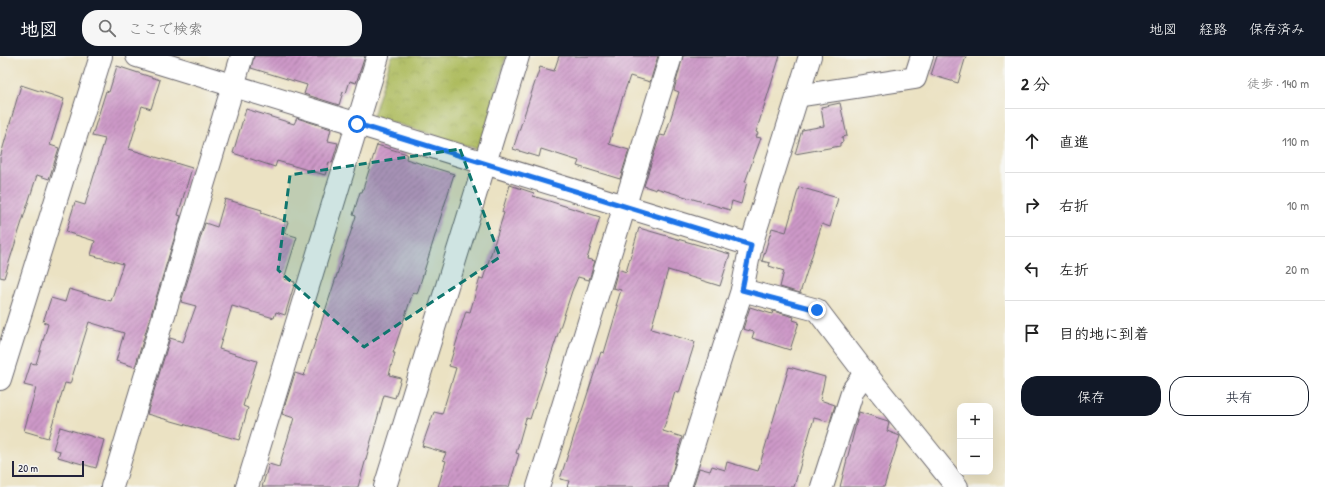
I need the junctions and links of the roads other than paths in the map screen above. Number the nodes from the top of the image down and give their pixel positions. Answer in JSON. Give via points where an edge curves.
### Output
{"nodes":[{"id":1,"x":101,"y":56,"type":"edge"},
{"id":2,"x":137,"y":56,"type":"edge"},
{"id":3,"x":242,"y":56,"type":"edge"},
{"id":4,"x":378,"y":56,"type":"edge"},
{"id":5,"x":518,"y":56,"type":"edge"},
{"id":6,"x":671,"y":56,"type":"edge"},
{"id":7,"x":810,"y":56,"type":"edge"},
{"id":8,"x":922,"y":56,"type":"edge"},
{"id":9,"x":233,"y":87,"type":"junction"},
{"id":10,"x":797,"y":96,"type":"junction"},
{"id":11,"x":357,"y":124,"type":"junction"},
{"id":12,"x":486,"y":163,"type":"junction"},
{"id":13,"x":626,"y":206,"type":"junction"},
{"id":14,"x":751,"y":245,"type":"junction"},
{"id":15,"x":742,"y":290,"type":"junction"},
{"id":16,"x":865,"y":373,"type":"junction"},
{"id":17,"x":0,"y":379,"type":"edge"},
{"id":18,"x":112,"y":487,"type":"edge"},
{"id":19,"x":247,"y":487,"type":"edge"},
{"id":20,"x":385,"y":487,"type":"edge"},
{"id":21,"x":538,"y":487,"type":"edge"},
{"id":22,"x":680,"y":487,"type":"edge"},
{"id":23,"x":822,"y":487,"type":"edge"},
{"id":24,"x":957,"y":487,"type":"edge"}],
"edges":[{"from":1,"to":17,"type":"street"},
{"from":2,"to":9,"type":"street"},
{"from":3,"to":9,"type":"street"},
{"from":4,"to":11,"type":"street"},
{"from":5,"to":12,"type":"street"},
{"from":6,"to":13,"type":"street"},
{"from":7,"to":10,"type":"street"},
{"from":8,"to":10,"type":"street","via":[[915,78]]},
{"from":9,"to":11,"type":"street"},
{"from":9,"to":18,"type":"street"},
{"from":10,"to":14,"type":"street"},
{"from":11,"to":12,"type":"street"},
{"from":11,"to":19,"type":"street"},
{"from":12,"to":13,"type":"street"},
{"from":12,"to":20,"type":"street"},
{"from":13,"to":14,"type":"street"},
{"from":13,"to":21,"type":"street"},
{"from":14,"to":15,"type":"street"},
{"from":15,"to":16,"type":"street","via":[[817,310]]},
{"from":15,"to":22,"type":"street"},
{"from":16,"to":23,"type":"street","via":[[853,390]]},
{"from":16,"to":24,"type":"street"}]}
